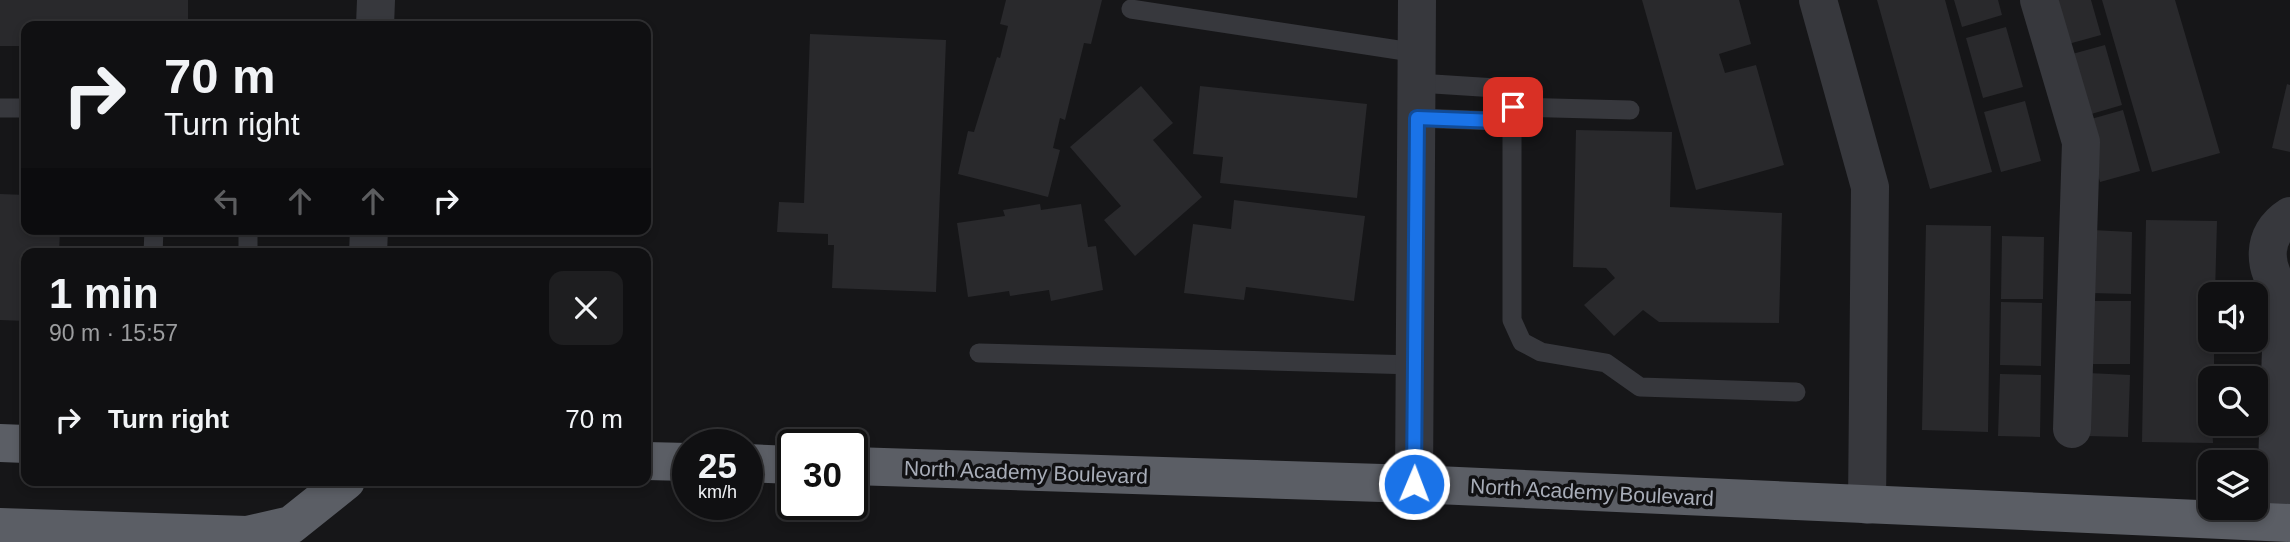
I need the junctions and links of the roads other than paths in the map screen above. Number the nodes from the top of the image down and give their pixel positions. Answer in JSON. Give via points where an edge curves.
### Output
{"nodes":[{"id":1,"x":376,"y":0,"type":"edge"},
{"id":2,"x":1417,"y":0,"type":"edge"},
{"id":3,"x":1818,"y":0,"type":"edge"},
{"id":4,"x":2039,"y":0,"type":"edge"},
{"id":5,"x":1131,"y":9,"type":"dead end"},
{"id":6,"x":375,"y":21,"type":"edge"},
{"id":7,"x":1418,"y":85,"type":"junction"},
{"id":8,"x":21,"y":107,"type":"edge"},
{"id":9,"x":1513,"y":107,"type":"junction"},
{"id":10,"x":0,"y":108,"type":"edge"},
{"id":11,"x":1630,"y":110,"type":"dead end"},
{"id":12,"x":2290,"y":216,"type":"edge"},
{"id":13,"x":979,"y":354,"type":"dead end"},
{"id":14,"x":1415,"y":365,"type":"junction"},
{"id":15,"x":1796,"y":392,"type":"dead end"},
{"id":16,"x":2072,"y":429,"type":"dead end"},
{"id":17,"x":0,"y":443,"type":"edge"},
{"id":18,"x":21,"y":444,"type":"edge"},
{"id":19,"x":651,"y":461,"type":"edge"},
{"id":20,"x":672,"y":462,"type":"edge"},
{"id":21,"x":868,"y":467,"type":"edge"},
{"id":22,"x":1414,"y":484,"type":"junction"},
{"id":23,"x":340,"y":486,"type":"edge"},
{"id":24,"x":1867,"y":505,"type":"junction"},
{"id":25,"x":2283,"y":522,"type":"edge"},
{"id":26,"x":0,"y":527,"type":"edge"}],
"edges":[{"from":1,"to":6,"type":"street"},
{"from":2,"to":7,"type":"street"},
{"from":3,"to":24,"type":"street","via":[[1870,187]]},
{"from":4,"to":16,"type":"street","via":[[2081,142]]},
{"from":5,"to":7,"type":"lane"},
{"from":7,"to":9,"type":"lane","via":[[1496,88]]},
{"from":7,"to":9,"type":"lane","via":[[1497,121]]},
{"from":7,"to":14,"type":"street"},
{"from":8,"to":10,"type":"lane"},
{"from":9,"to":11,"type":"lane"},
{"from":9,"to":15,"type":"lane","via":[[1512,320],[1522,342],[1541,352],[1606,363],[1640,387]]},
{"from":12,"to":25,"type":"street","via":[[2269,239],[2266,255],[2270,277],[2283,292]]},
{"from":13,"to":14,"type":"lane"},
{"from":14,"to":22,"type":"street"},
{"from":17,"to":18,"type":"highway"},
{"from":19,"to":20,"type":"highway"},
{"from":21,"to":22,"type":"highway","name":"North Academy Boulevard"},
{"from":22,"to":24,"type":"highway","name":"North Academy Boulevard"},
{"from":23,"to":26,"type":"highway","via":[[291,525],[247,535]]},
{"from":24,"to":25,"type":"highway","name":"North Academy Boulevard"}]}
